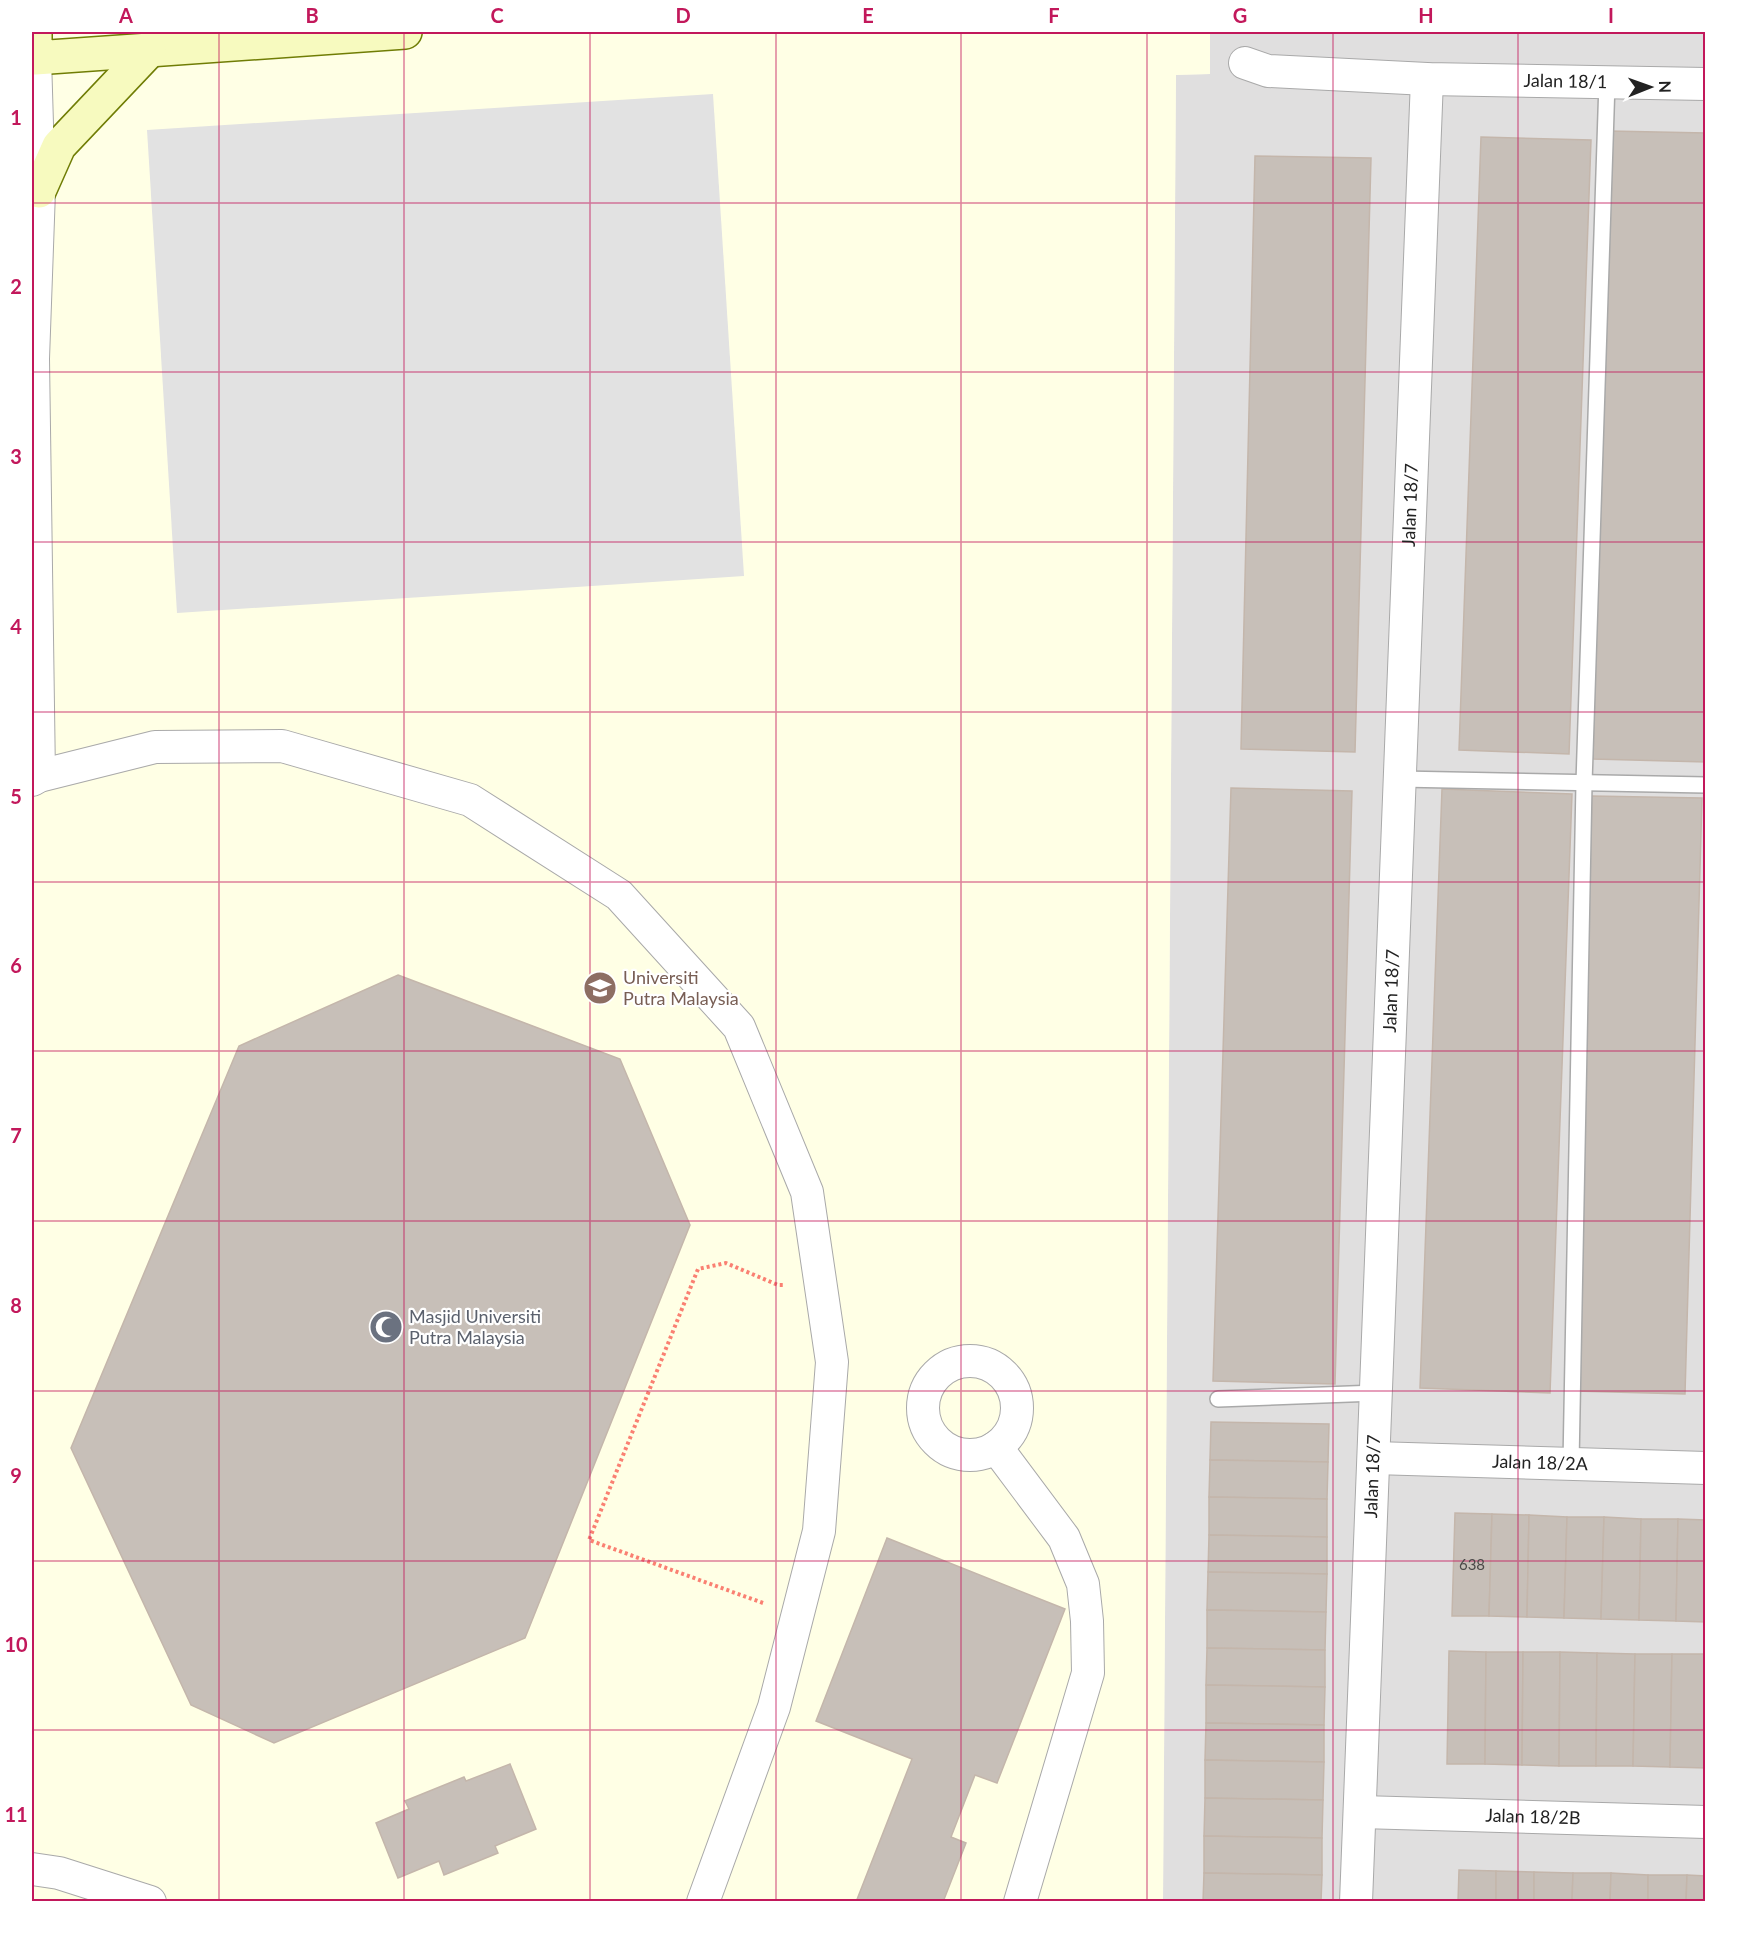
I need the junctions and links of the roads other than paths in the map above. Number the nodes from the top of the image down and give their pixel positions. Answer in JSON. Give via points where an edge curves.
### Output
{"nodes":[{"id":1,"x":119,"y":32,"type":"edge"},
{"id":2,"x":405,"y":32,"type":"edge"},
{"id":3,"x":35,"y":45,"type":"edge"},
{"id":4,"x":149,"y":51,"type":"junction"},
{"id":5,"x":1245,"y":63,"type":"dead end"},
{"id":6,"x":1427,"y":79,"type":"junction"},
{"id":7,"x":1607,"y":82,"type":"junction"},
{"id":8,"x":1706,"y":84,"type":"edge"},
{"id":9,"x":39,"y":191,"type":"junction"},
{"id":10,"x":32,"y":359,"type":"edge"},
{"id":11,"x":35,"y":778,"type":"edge"},
{"id":12,"x":1400,"y":779,"type":"junction"},
{"id":13,"x":1584,"y":783,"type":"junction"},
{"id":14,"x":1706,"y":785,"type":"edge"},
{"id":15,"x":1376,"y":1393,"type":"junction"},
{"id":16,"x":1218,"y":1399,"type":"dead end"},
{"id":17,"x":996,"y":1447,"type":"dead end"},
{"id":18,"x":1374,"y":1458,"type":"junction"},
{"id":19,"x":1571,"y":1463,"type":"junction"},
{"id":20,"x":1706,"y":1468,"type":"edge"},
{"id":21,"x":1360,"y":1812,"type":"junction"},
{"id":22,"x":1706,"y":1822,"type":"edge"},
{"id":23,"x":32,"y":1869,"type":"edge"},
{"id":24,"x":150,"y":1902,"type":"edge"},
{"id":25,"x":703,"y":1902,"type":"edge"},
{"id":26,"x":1020,"y":1902,"type":"edge"},
{"id":27,"x":1356,"y":1902,"type":"edge"}],
"edges":[{"from":1,"to":4,"type":"street"},
{"from":2,"to":4,"type":"street"},
{"from":3,"to":4,"type":"street"},
{"from":3,"to":9,"type":"street"},
{"from":4,"to":9,"type":"street","via":[[59,146]]},
{"from":5,"to":6,"type":"street","name":"Jalan 18/1","via":[[1268,71]]},
{"from":6,"to":7,"type":"street","name":"Jalan 18/1"},
{"from":6,"to":12,"type":"street","name":"Jalan 18/7"},
{"from":7,"to":8,"type":"street","name":"Jalan 18/1"},
{"from":7,"to":13,"type":"lane"},
{"from":9,"to":10,"type":"street"},
{"from":10,"to":11,"type":"street"},
{"from":11,"to":25,"type":"street","via":[[155,747],[282,746],[470,800],[619,895],[739,1027],[807,1192],[832,1362],[819,1531],[774,1707]]},
{"from":12,"to":13,"type":"lane"},
{"from":12,"to":15,"type":"street","name":"Jalan 18/7"},
{"from":13,"to":14,"type":"lane"},
{"from":13,"to":19,"type":"lane"},
{"from":15,"to":16,"type":"lane"},
{"from":15,"to":18,"type":"street","name":"Jalan 18/7"},
{"from":17,"to":26,"type":"street","via":[[1064,1538],[1083,1584],[1087,1621],[1088,1673]]},
{"from":18,"to":19,"type":"street","name":"Jalan 18/2A"},
{"from":18,"to":21,"type":"street","name":"Jalan 18/7"},
{"from":19,"to":20,"type":"street","name":"Jalan 18/2A"},
{"from":21,"to":22,"type":"street","name":"Jalan 18/2B"},
{"from":21,"to":27,"type":"street","name":"Jalan 18/7"},
{"from":23,"to":24,"type":"street","via":[[59,1873]]}]}
